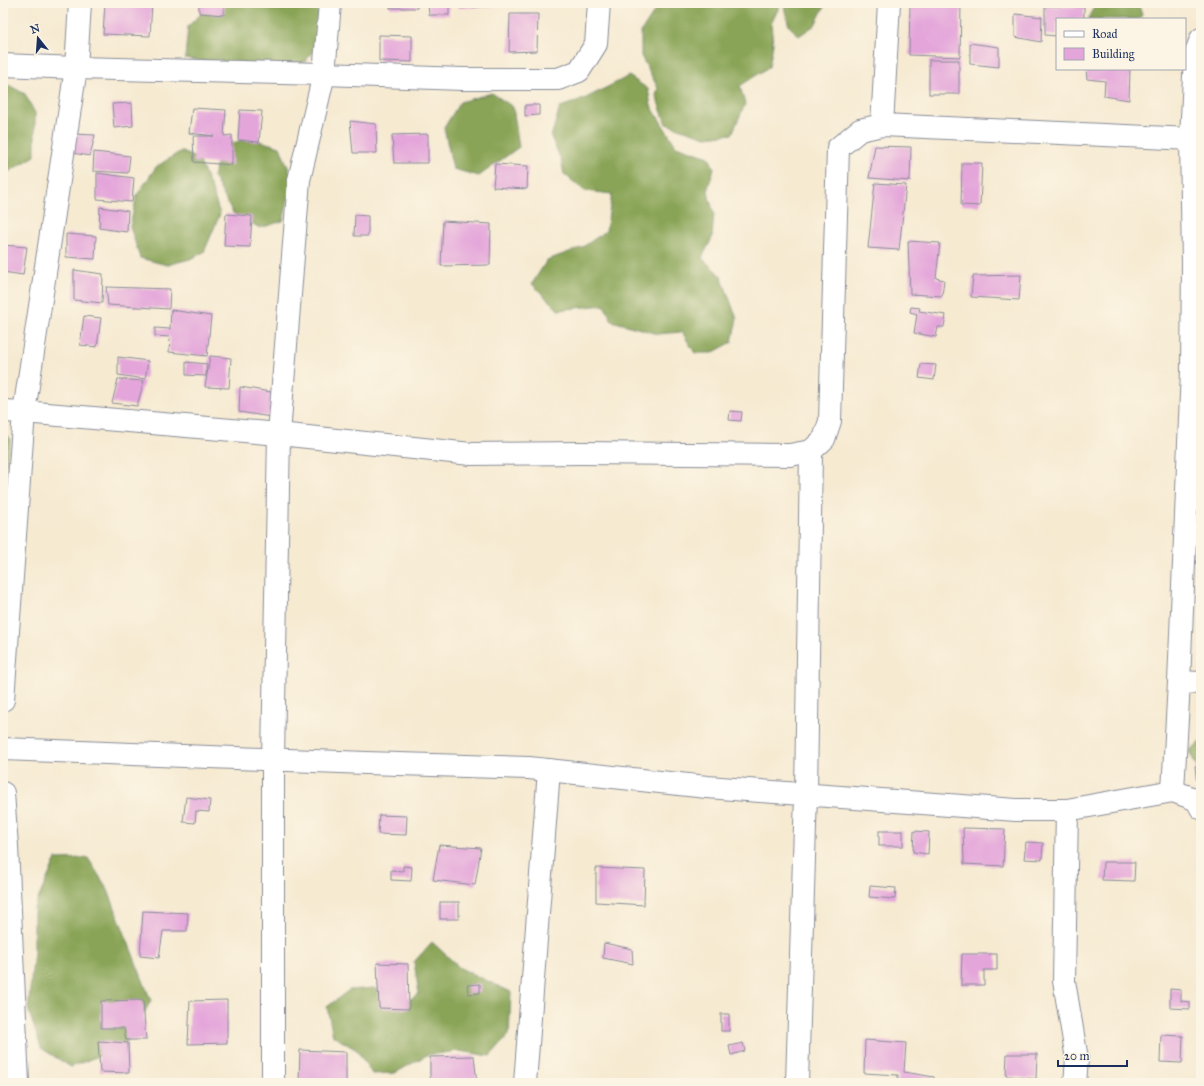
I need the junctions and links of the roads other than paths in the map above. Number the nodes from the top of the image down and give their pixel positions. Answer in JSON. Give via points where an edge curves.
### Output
{"nodes":[{"id":1,"x":80,"y":3,"type":"edge"},
{"id":2,"x":330,"y":3,"type":"edge"},
{"id":3,"x":599,"y":3,"type":"edge"},
{"id":4,"x":889,"y":3,"type":"edge"},
{"id":5,"x":1201,"y":39,"type":"edge"},
{"id":6,"x":3,"y":65,"type":"edge"},
{"id":7,"x":76,"y":68,"type":"junction"},
{"id":8,"x":324,"y":74,"type":"junction"},
{"id":9,"x":882,"y":125,"type":"junction"},
{"id":10,"x":1190,"y":139,"type":"junction"},
{"id":11,"x":1196,"y":371,"type":"edge"},
{"id":12,"x":3,"y":411,"type":"edge"},
{"id":13,"x":24,"y":412,"type":"junction"},
{"id":14,"x":279,"y":434,"type":"junction"},
{"id":15,"x":811,"y":451,"type":"junction"},
{"id":16,"x":1179,"y":682,"type":"junction"},
{"id":17,"x":1201,"y":683,"type":"edge"},
{"id":18,"x":3,"y":700,"type":"edge"},
{"id":19,"x":3,"y":749,"type":"edge"},
{"id":20,"x":273,"y":759,"type":"junction"},
{"id":21,"x":549,"y":770,"type":"junction"},
{"id":22,"x":1173,"y":791,"type":"junction"},
{"id":23,"x":3,"y":793,"type":"edge"},
{"id":24,"x":806,"y":794,"type":"junction"},
{"id":25,"x":1201,"y":808,"type":"edge"},
{"id":26,"x":1067,"y":810,"type":"junction"},
{"id":27,"x":18,"y":1083,"type":"edge"},
{"id":28,"x":273,"y":1083,"type":"edge"},
{"id":29,"x":525,"y":1083,"type":"edge"},
{"id":30,"x":797,"y":1083,"type":"edge"},
{"id":31,"x":1075,"y":1083,"type":"edge"}],
"edges":[{"from":1,"to":7,"type":"street"},
{"from":2,"to":8,"type":"street"},
{"from":3,"to":8,"type":"street","via":[[596,44],[580,71],[558,79],[462,80]]},
{"from":4,"to":9,"type":"street"},
{"from":5,"to":10,"type":"street","via":[[1195,55]]},
{"from":6,"to":7,"type":"street"},
{"from":7,"to":8,"type":"street"},
{"from":7,"to":13,"type":"street"},
{"from":8,"to":14,"type":"street","via":[[299,180]]},
{"from":9,"to":10,"type":"street"},
{"from":9,"to":15,"type":"street","via":[[860,130],[838,148],[830,422],[824,439]]},
{"from":10,"to":11,"type":"street"},
{"from":11,"to":16,"type":"street"},
{"from":12,"to":13,"type":"street"},
{"from":13,"to":14,"type":"street"},
{"from":13,"to":18,"type":"street"},
{"from":14,"to":15,"type":"street","via":[[471,454],[790,455]]},
{"from":14,"to":20,"type":"street"},
{"from":15,"to":24,"type":"street"},
{"from":16,"to":17,"type":"street"},
{"from":16,"to":22,"type":"street"},
{"from":19,"to":20,"type":"street"},
{"from":20,"to":21,"type":"street"},
{"from":20,"to":28,"type":"street"},
{"from":21,"to":24,"type":"street","via":[[707,787]]},
{"from":21,"to":29,"type":"street"},
{"from":22,"to":25,"type":"street","via":[[1198,800]]},
{"from":22,"to":26,"type":"street"},
{"from":23,"to":27,"type":"street"},
{"from":24,"to":26,"type":"street","via":[[1016,810]]},
{"from":24,"to":30,"type":"street"},
{"from":26,"to":31,"type":"street","via":[[1064,980],[1077,1059]]}]}
